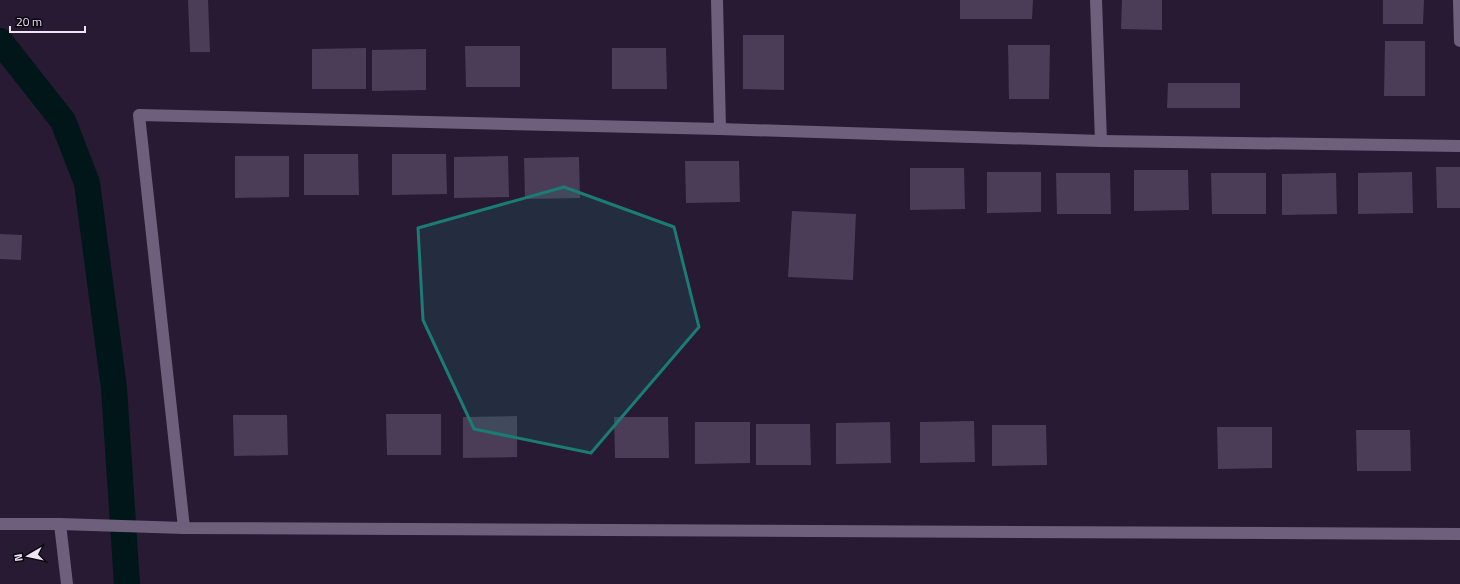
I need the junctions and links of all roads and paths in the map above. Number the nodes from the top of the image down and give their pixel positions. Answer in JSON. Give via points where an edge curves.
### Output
{"nodes":[{"id":1,"x":717,"y":0,"type":"edge"},
{"id":2,"x":1096,"y":0,"type":"edge"},
{"id":3,"x":1459,"y":0,"type":"edge"},
{"id":4,"x":1460,"y":41,"type":"edge"},
{"id":5,"x":720,"y":128,"type":"junction"},
{"id":6,"x":1101,"y":141,"type":"junction"},
{"id":7,"x":1460,"y":146,"type":"edge"},
{"id":8,"x":0,"y":524,"type":"edge"},
{"id":9,"x":60,"y":524,"type":"junction"},
{"id":10,"x":184,"y":528,"type":"junction"},
{"id":11,"x":1460,"y":534,"type":"edge"},
{"id":12,"x":67,"y":584,"type":"edge"}],
"edges":[{"from":1,"to":5,"type":"street"},
{"from":2,"to":6,"type":"street"},
{"from":3,"to":4,"type":"street"},
{"from":5,"to":6,"type":"street"},
{"from":5,"to":10,"type":"street","via":[[139,115]]},
{"from":6,"to":7,"type":"street"},
{"from":8,"to":9,"type":"street"},
{"from":9,"to":10,"type":"street"},
{"from":9,"to":12,"type":"street"},
{"from":10,"to":11,"type":"street"}]}
